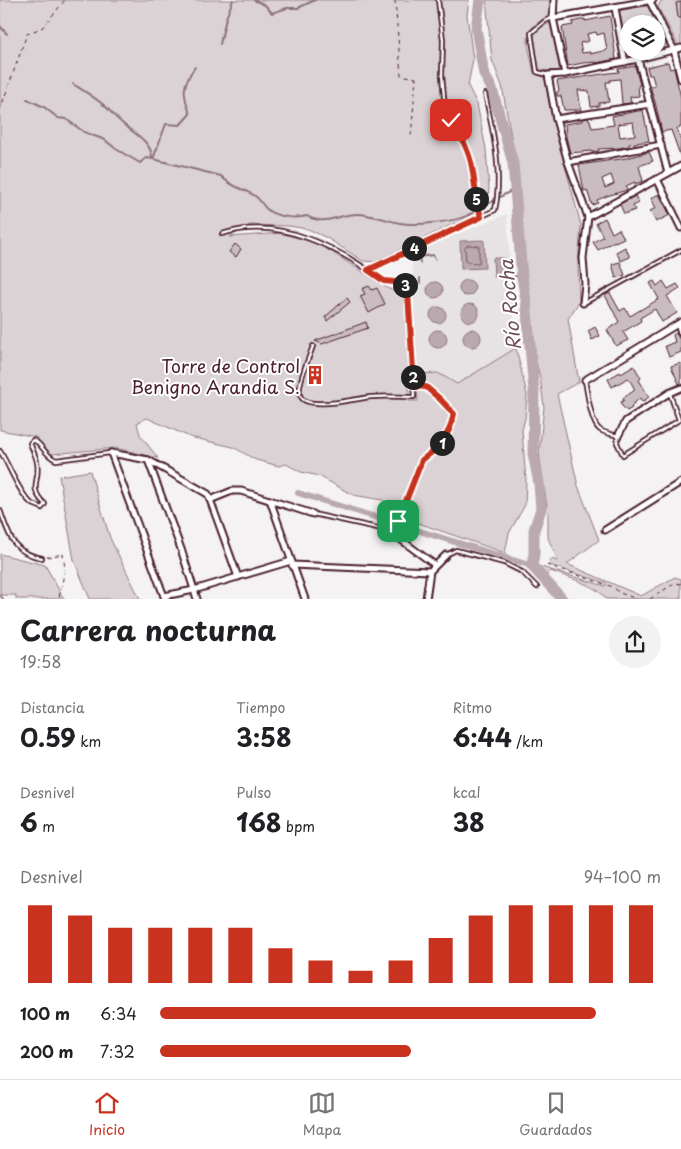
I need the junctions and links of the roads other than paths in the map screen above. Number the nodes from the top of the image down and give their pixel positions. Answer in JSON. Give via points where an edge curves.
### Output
{"nodes":[{"id":1,"x":438,"y":0,"type":"edge"},
{"id":2,"x":554,"y":0,"type":"edge"},
{"id":3,"x":650,"y":0,"type":"edge"},
{"id":4,"x":615,"y":8,"type":"junction"},
{"id":5,"x":554,"y":18,"type":"junction"},
{"id":6,"x":679,"y":50,"type":"edge"},
{"id":7,"x":665,"y":53,"type":"edge"},
{"id":8,"x":638,"y":60,"type":"joint"},
{"id":9,"x":625,"y":62,"type":"junction"},
{"id":10,"x":565,"y":74,"type":"junction"},
{"id":11,"x":548,"y":75,"type":"junction"},
{"id":12,"x":681,"y":78,"type":"edge"},
{"id":13,"x":485,"y":94,"type":"dead end"},
{"id":14,"x":650,"y":104,"type":"junction"},
{"id":15,"x":556,"y":119,"type":"junction"},
{"id":16,"x":661,"y":145,"type":"junction"},
{"id":17,"x":568,"y":162,"type":"junction"},
{"id":18,"x":681,"y":166,"type":"edge"},
{"id":19,"x":668,"y":173,"type":"junction"},
{"id":20,"x":657,"y":179,"type":"junction"},
{"id":21,"x":481,"y":217,"type":"junction"},
{"id":22,"x":588,"y":217,"type":"junction"},
{"id":23,"x":681,"y":228,"type":"edge"},
{"id":24,"x":222,"y":234,"type":"dead end"},
{"id":25,"x":681,"y":250,"type":"edge"},
{"id":26,"x":368,"y":270,"type":"junction"},
{"id":27,"x":583,"y":303,"type":"joint"},
{"id":28,"x":679,"y":323,"type":"edge"},
{"id":29,"x":681,"y":333,"type":"edge"},
{"id":30,"x":313,"y":346,"type":"dead end"},
{"id":31,"x":585,"y":380,"type":"joint"},
{"id":32,"x":681,"y":388,"type":"edge"},
{"id":33,"x":669,"y":393,"type":"junction"},
{"id":34,"x":618,"y":436,"type":"junction"},
{"id":35,"x":0,"y":450,"type":"edge"},
{"id":36,"x":111,"y":453,"type":"junction"},
{"id":37,"x":148,"y":460,"type":"junction"},
{"id":38,"x":681,"y":482,"type":"edge"},
{"id":39,"x":210,"y":500,"type":"junction"},
{"id":40,"x":270,"y":500,"type":"junction"},
{"id":41,"x":0,"y":510,"type":"edge"},
{"id":42,"x":313,"y":514,"type":"joint"},
{"id":43,"x":382,"y":529,"type":"joint"},
{"id":44,"x":605,"y":530,"type":"dead end"},
{"id":45,"x":446,"y":555,"type":"joint"},
{"id":46,"x":42,"y":558,"type":"road end"},
{"id":47,"x":292,"y":563,"type":"junction"},
{"id":48,"x":435,"y":565,"type":"junction"},
{"id":49,"x":430,"y":571,"type":"junction"},
{"id":50,"x":238,"y":577,"type":"junction"},
{"id":51,"x":538,"y":587,"type":"dead end"},
{"id":52,"x":194,"y":590,"type":"junction"},
{"id":53,"x":164,"y":597,"type":"edge"},
{"id":54,"x":197,"y":599,"type":"edge"},
{"id":55,"x":305,"y":599,"type":"edge"},
{"id":56,"x":426,"y":599,"type":"edge"}],
"edges":[{"from":1,"to":21,"type":"lane","via":[[446,108],[461,135],[472,166]]},
{"from":2,"to":5,"type":"street"},
{"from":3,"to":4,"type":"street"},
{"from":3,"to":6,"type":"street"},
{"from":4,"to":5,"type":"street"},
{"from":4,"to":9,"type":"street"},
{"from":5,"to":10,"type":"street"},
{"from":5,"to":11,"type":"lane","via":[[531,33],[537,72]]},
{"from":6,"to":7,"type":"street"},
{"from":6,"to":12,"type":"street"},
{"from":8,"to":9,"type":"street"},
{"from":8,"to":14,"type":"street"},
{"from":9,"to":10,"type":"street"},
{"from":10,"to":11,"type":"street"},
{"from":11,"to":15,"type":"street"},
{"from":13,"to":21,"type":"lane","via":[[495,139],[498,194],[495,210]]},
{"from":14,"to":15,"type":"street"},
{"from":14,"to":16,"type":"street"},
{"from":15,"to":17,"type":"street"},
{"from":16,"to":17,"type":"street"},
{"from":16,"to":19,"type":"street"},
{"from":17,"to":22,"type":"street"},
{"from":18,"to":19,"type":"street"},
{"from":19,"to":20,"type":"street"},
{"from":20,"to":22,"type":"street"},
{"from":20,"to":23,"type":"street"},
{"from":21,"to":26,"type":"lane"},
{"from":22,"to":27,"type":"street","via":[[583,258]]},
{"from":24,"to":26,"type":"lane","via":[[236,229],[269,230],[307,237]]},
{"from":25,"to":27,"type":"lane"},
{"from":26,"to":30,"type":"lane","via":[[384,281],[406,286],[414,396],[308,402],[302,399],[300,387]]},
{"from":28,"to":29,"type":"street"},
{"from":28,"to":31,"type":"street"},
{"from":31,"to":34,"type":"lane","via":[[597,426],[600,431]]},
{"from":32,"to":33,"type":"street"},
{"from":33,"to":34,"type":"street","via":[[626,421]]},
{"from":33,"to":34,"type":"lane","via":[[679,420],[623,456],[617,444]]},
{"from":35,"to":36,"type":"lane","via":[[21,491],[32,504],[42,508],[45,504],[35,490],[37,463],[30,443],[33,440],[48,457],[56,460]]},
{"from":36,"to":37,"type":"street"},
{"from":36,"to":53,"type":"street"},
{"from":37,"to":39,"type":"street","via":[[208,494]]},
{"from":37,"to":52,"type":"street"},
{"from":38,"to":44,"type":"street"},
{"from":39,"to":40,"type":"street","via":[[232,491],[241,491]]},
{"from":39,"to":50,"type":"street"},
{"from":40,"to":42,"type":"street"},
{"from":40,"to":47,"type":"street"},
{"from":41,"to":46,"type":"lane","via":[[13,543],[23,552]]},
{"from":42,"to":43,"type":"lane"},
{"from":43,"to":48,"type":"street"},
{"from":45,"to":48,"type":"street"},
{"from":45,"to":51,"type":"lane","via":[[456,550],[504,563],[522,572]]},
{"from":47,"to":49,"type":"street"},
{"from":47,"to":50,"type":"street"},
{"from":47,"to":55,"type":"street"},
{"from":48,"to":49,"type":"street"},
{"from":49,"to":56,"type":"street"},
{"from":50,"to":52,"type":"street"},
{"from":52,"to":53,"type":"street"},
{"from":52,"to":54,"type":"street"}]}
